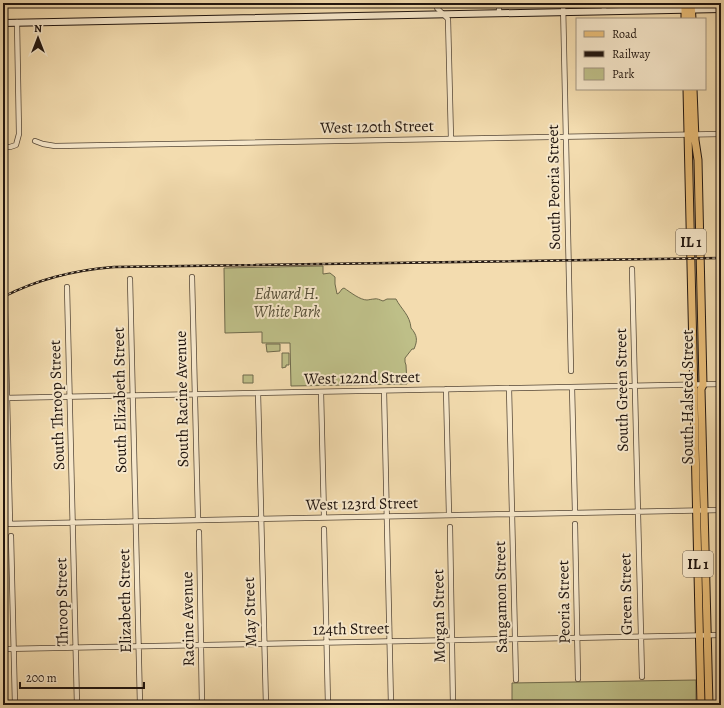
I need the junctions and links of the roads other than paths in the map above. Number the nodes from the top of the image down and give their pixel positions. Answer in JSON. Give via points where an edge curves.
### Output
{"nodes":[{"id":1,"x":437,"y":3,"type":"edge"},
{"id":2,"x":499,"y":3,"type":"edge"},
{"id":3,"x":563,"y":3,"type":"edge"},
{"id":4,"x":604,"y":3,"type":"edge"},
{"id":5,"x":688,"y":6,"type":"edge"},
{"id":6,"x":721,"y":9,"type":"edge"},
{"id":7,"x":604,"y":11,"type":"junction"},
{"id":8,"x":563,"y":12,"type":"junction"},
{"id":9,"x":499,"y":13,"type":"junction"},
{"id":10,"x":443,"y":14,"type":"junction"},
{"id":11,"x":685,"y":18,"type":"edge"},
{"id":12,"x":692,"y":18,"type":"edge"},
{"id":13,"x":17,"y":22,"type":"junction"},
{"id":14,"x":3,"y":23,"type":"edge"},
{"id":15,"x":687,"y":90,"type":"edge"},
{"id":16,"x":693,"y":90,"type":"edge"},
{"id":17,"x":691,"y":134,"type":"junction"},
{"id":18,"x":721,"y":134,"type":"edge"},
{"id":19,"x":566,"y":136,"type":"junction"},
{"id":20,"x":451,"y":138,"type":"junction"},
{"id":21,"x":35,"y":141,"type":"dead end"},
{"id":22,"x":3,"y":147,"type":"edge"},
{"id":23,"x":632,"y":269,"type":"dead end"},
{"id":24,"x":192,"y":277,"type":"dead end"},
{"id":25,"x":130,"y":279,"type":"dead end"},
{"id":26,"x":67,"y":286,"type":"dead end"},
{"id":27,"x":5,"y":309,"type":"dead end"},
{"id":28,"x":571,"y":371,"type":"dead end"},
{"id":29,"x":721,"y":384,"type":"edge"},
{"id":30,"x":694,"y":385,"type":"junction"},
{"id":31,"x":703,"y":385,"type":"junction"},
{"id":32,"x":635,"y":386,"type":"junction"},
{"id":33,"x":572,"y":387,"type":"junction"},
{"id":34,"x":509,"y":388,"type":"junction"},
{"id":35,"x":446,"y":390,"type":"junction"},
{"id":36,"x":384,"y":391,"type":"junction"},
{"id":37,"x":321,"y":392,"type":"junction"},
{"id":38,"x":258,"y":393,"type":"junction"},
{"id":39,"x":195,"y":394,"type":"junction"},
{"id":40,"x":133,"y":396,"type":"junction"},
{"id":41,"x":70,"y":397,"type":"junction"},
{"id":42,"x":5,"y":398,"type":"edge"},
{"id":43,"x":700,"y":510,"type":"junction"},
{"id":44,"x":721,"y":510,"type":"edge"},
{"id":45,"x":638,"y":511,"type":"junction"},
{"id":46,"x":575,"y":512,"type":"junction"},
{"id":47,"x":512,"y":514,"type":"junction"},
{"id":48,"x":449,"y":515,"type":"junction"},
{"id":49,"x":386,"y":516,"type":"junction"},
{"id":50,"x":324,"y":517,"type":"junction"},
{"id":51,"x":261,"y":518,"type":"junction"},
{"id":52,"x":198,"y":520,"type":"junction"},
{"id":53,"x":136,"y":521,"type":"junction"},
{"id":54,"x":73,"y":522,"type":"junction"},
{"id":55,"x":3,"y":524,"type":"edge"},
{"id":56,"x":10,"y":524,"type":"junction"},
{"id":57,"x":575,"y":524,"type":"dead end"},
{"id":58,"x":450,"y":527,"type":"dead end"},
{"id":59,"x":324,"y":529,"type":"dead end"},
{"id":60,"x":199,"y":532,"type":"dead end"},
{"id":61,"x":11,"y":536,"type":"dead end"},
{"id":62,"x":703,"y":635,"type":"junction"},
{"id":63,"x":721,"y":635,"type":"edge"},
{"id":64,"x":640,"y":636,"type":"junction"},
{"id":65,"x":578,"y":637,"type":"junction"},
{"id":66,"x":515,"y":639,"type":"junction"},
{"id":67,"x":452,"y":640,"type":"junction"},
{"id":68,"x":390,"y":641,"type":"junction"},
{"id":69,"x":327,"y":642,"type":"junction"},
{"id":70,"x":264,"y":644,"type":"junction"},
{"id":71,"x":201,"y":645,"type":"junction"},
{"id":72,"x":139,"y":646,"type":"junction"},
{"id":73,"x":76,"y":647,"type":"junction"},
{"id":74,"x":13,"y":648,"type":"junction"},
{"id":75,"x":3,"y":649,"type":"edge"},
{"id":76,"x":642,"y":677,"type":"dead end"},
{"id":77,"x":578,"y":679,"type":"dead end"},
{"id":78,"x":516,"y":680,"type":"dead end"},
{"id":79,"x":14,"y":705,"type":"edge"},
{"id":80,"x":77,"y":705,"type":"edge"},
{"id":81,"x":140,"y":705,"type":"edge"},
{"id":82,"x":202,"y":705,"type":"edge"},
{"id":83,"x":266,"y":705,"type":"edge"},
{"id":84,"x":328,"y":705,"type":"edge"},
{"id":85,"x":391,"y":705,"type":"edge"},
{"id":86,"x":453,"y":705,"type":"edge"},
{"id":87,"x":701,"y":705,"type":"edge"},
{"id":88,"x":709,"y":705,"type":"edge"}],
"edges":[{"from":1,"to":10,"type":"street","via":[[437,8]]},
{"from":2,"to":9,"type":"street"},
{"from":3,"to":8,"type":"street","name":"South Peoria Street"},
{"from":4,"to":7,"type":"street"},
{"from":5,"to":6,"type":"street"},
{"from":5,"to":7,"type":"street"},
{"from":5,"to":11,"type":"main road"},
{"from":5,"to":12,"type":"main road"},
{"from":7,"to":8,"type":"street"},
{"from":8,"to":9,"type":"street"},
{"from":8,"to":19,"type":"street","name":"South Peoria Street"},
{"from":9,"to":10,"type":"street"},
{"from":10,"to":13,"type":"street"},
{"from":10,"to":20,"type":"street","via":[[448,19]]},
{"from":13,"to":14,"type":"street"},
{"from":13,"to":22,"type":"street","via":[[20,134],[16,145]]},
{"from":15,"to":17,"type":"main road","name":"South Halsted Street","number":"IL 1"},
{"from":16,"to":17,"type":"main road","name":"South Halsted Street","number":"IL 1"},
{"from":17,"to":18,"type":"street","name":"West 120th Street"},
{"from":17,"to":19,"type":"street","name":"West 120th Street"},
{"from":17,"to":30,"type":"main road","name":"South Halsted Street","number":"IL 1"},
{"from":17,"to":31,"type":"main road","name":"South Halsted Street","number":"IL 1","via":[[698,160]]},
{"from":19,"to":20,"type":"street","name":"West 120th Street"},
{"from":19,"to":28,"type":"street","name":"South Peoria Street"},
{"from":20,"to":21,"type":"street","name":"West 120th Street","via":[[55,146]]},
{"from":23,"to":32,"type":"street","name":"South Green Street"},
{"from":24,"to":39,"type":"street","name":"South Racine Avenue"},
{"from":25,"to":40,"type":"street","name":"South Elizabeth Street"},
{"from":26,"to":41,"type":"street","name":"South Throop Street"},
{"from":27,"to":42,"type":"street"},
{"from":29,"to":31,"type":"street","name":"West 122nd Street"},
{"from":30,"to":31,"type":"street","name":"West 122nd Street"},
{"from":30,"to":32,"type":"street","name":"West 122nd Street"},
{"from":30,"to":43,"type":"main road","name":"South Halsted Street","number":"IL 1"},
{"from":31,"to":43,"type":"main road","name":"South Halsted Street","number":"IL 1"},
{"from":32,"to":33,"type":"street","name":"West 122nd Street"},
{"from":32,"to":45,"type":"street","name":"South Green Street"},
{"from":33,"to":34,"type":"street","name":"West 122nd Street"},
{"from":33,"to":46,"type":"street"},
{"from":34,"to":35,"type":"street","name":"West 122nd Street"},
{"from":34,"to":47,"type":"street","name":"Sangamon Street"},
{"from":35,"to":36,"type":"street","name":"West 122nd Street"},
{"from":35,"to":48,"type":"street"},
{"from":36,"to":37,"type":"street","name":"West 122nd Street"},
{"from":36,"to":49,"type":"street"},
{"from":37,"to":38,"type":"street","name":"West 122nd Street"},
{"from":37,"to":50,"type":"street"},
{"from":38,"to":39,"type":"street","name":"West 122nd Street"},
{"from":38,"to":51,"type":"street","name":"May Street"},
{"from":39,"to":40,"type":"street","name":"West 122nd Street"},
{"from":39,"to":52,"type":"street","name":"South Racine Avenue"},
{"from":40,"to":41,"type":"street","name":"West 122nd Street"},
{"from":40,"to":53,"type":"street","name":"South Elizabeth Street"},
{"from":41,"to":42,"type":"street","name":"West 122nd Street"},
{"from":41,"to":54,"type":"street","name":"South Throop Street"},
{"from":42,"to":56,"type":"street"},
{"from":43,"to":44,"type":"street","name":"West 123rd Street"},
{"from":43,"to":45,"type":"street","name":"West 123rd Street"},
{"from":43,"to":62,"type":"main road","name":"South Halsted Street","number":"IL 1"},
{"from":45,"to":46,"type":"street","name":"West 123rd Street"},
{"from":45,"to":64,"type":"street","name":"Green Street"},
{"from":46,"to":47,"type":"street","name":"West 123rd Street"},
{"from":47,"to":48,"type":"street","name":"West 123rd Street"},
{"from":47,"to":66,"type":"street","name":"Sangamon Street"},
{"from":48,"to":49,"type":"street","name":"West 123rd Street"},
{"from":49,"to":50,"type":"street","name":"West 123rd Street"},
{"from":49,"to":68,"type":"street"},
{"from":50,"to":51,"type":"street","name":"West 123rd Street"},
{"from":51,"to":52,"type":"street","name":"West 123rd Street"},
{"from":51,"to":70,"type":"street","name":"May Street"},
{"from":52,"to":53,"type":"street","name":"West 123rd Street"},
{"from":53,"to":54,"type":"street","name":"West 123rd Street"},
{"from":53,"to":72,"type":"street","name":"Elizabeth Street"},
{"from":54,"to":56,"type":"street","name":"West 123rd Street"},
{"from":54,"to":73,"type":"street","name":"Throop Street"},
{"from":55,"to":56,"type":"street","name":"West 123rd Street"},
{"from":57,"to":65,"type":"street","name":"Peoria Street"},
{"from":58,"to":67,"type":"street","name":"Morgan Street"},
{"from":59,"to":69,"type":"street"},
{"from":60,"to":71,"type":"street","name":"Racine Avenue"},
{"from":61,"to":74,"type":"street"},
{"from":62,"to":63,"type":"street","name":"124th Street"},
{"from":62,"to":64,"type":"street","name":"124th Street"},
{"from":62,"to":87,"type":"main road","name":"South Halsted Street","number":"IL 1"},
{"from":62,"to":88,"type":"main road","name":"South Halsted Street","number":"IL 1"},
{"from":64,"to":65,"type":"street","name":"124th Street"},
{"from":64,"to":76,"type":"street","name":"Green Street"},
{"from":65,"to":66,"type":"street","name":"124th Street"},
{"from":65,"to":77,"type":"street","name":"Peoria Street"},
{"from":66,"to":67,"type":"street","name":"124th Street"},
{"from":66,"to":78,"type":"street","name":"Sangamon Street"},
{"from":67,"to":68,"type":"street","name":"124th Street"},
{"from":67,"to":86,"type":"street","name":"Morgan Street"},
{"from":68,"to":69,"type":"street","name":"124th Street"},
{"from":68,"to":85,"type":"street"},
{"from":69,"to":70,"type":"street","name":"124th Street"},
{"from":69,"to":84,"type":"street"},
{"from":70,"to":71,"type":"street","name":"124th Street"},
{"from":70,"to":83,"type":"street","name":"May Street"},
{"from":71,"to":72,"type":"street","name":"124th Street"},
{"from":71,"to":82,"type":"street","name":"Racine Avenue"},
{"from":72,"to":73,"type":"street","name":"124th Street"},
{"from":72,"to":81,"type":"street","name":"Elizabeth Street"},
{"from":73,"to":74,"type":"street","name":"124th Street"},
{"from":73,"to":80,"type":"street","name":"Throop Street"},
{"from":74,"to":75,"type":"street","name":"124th Street"},
{"from":74,"to":79,"type":"street"}]}
